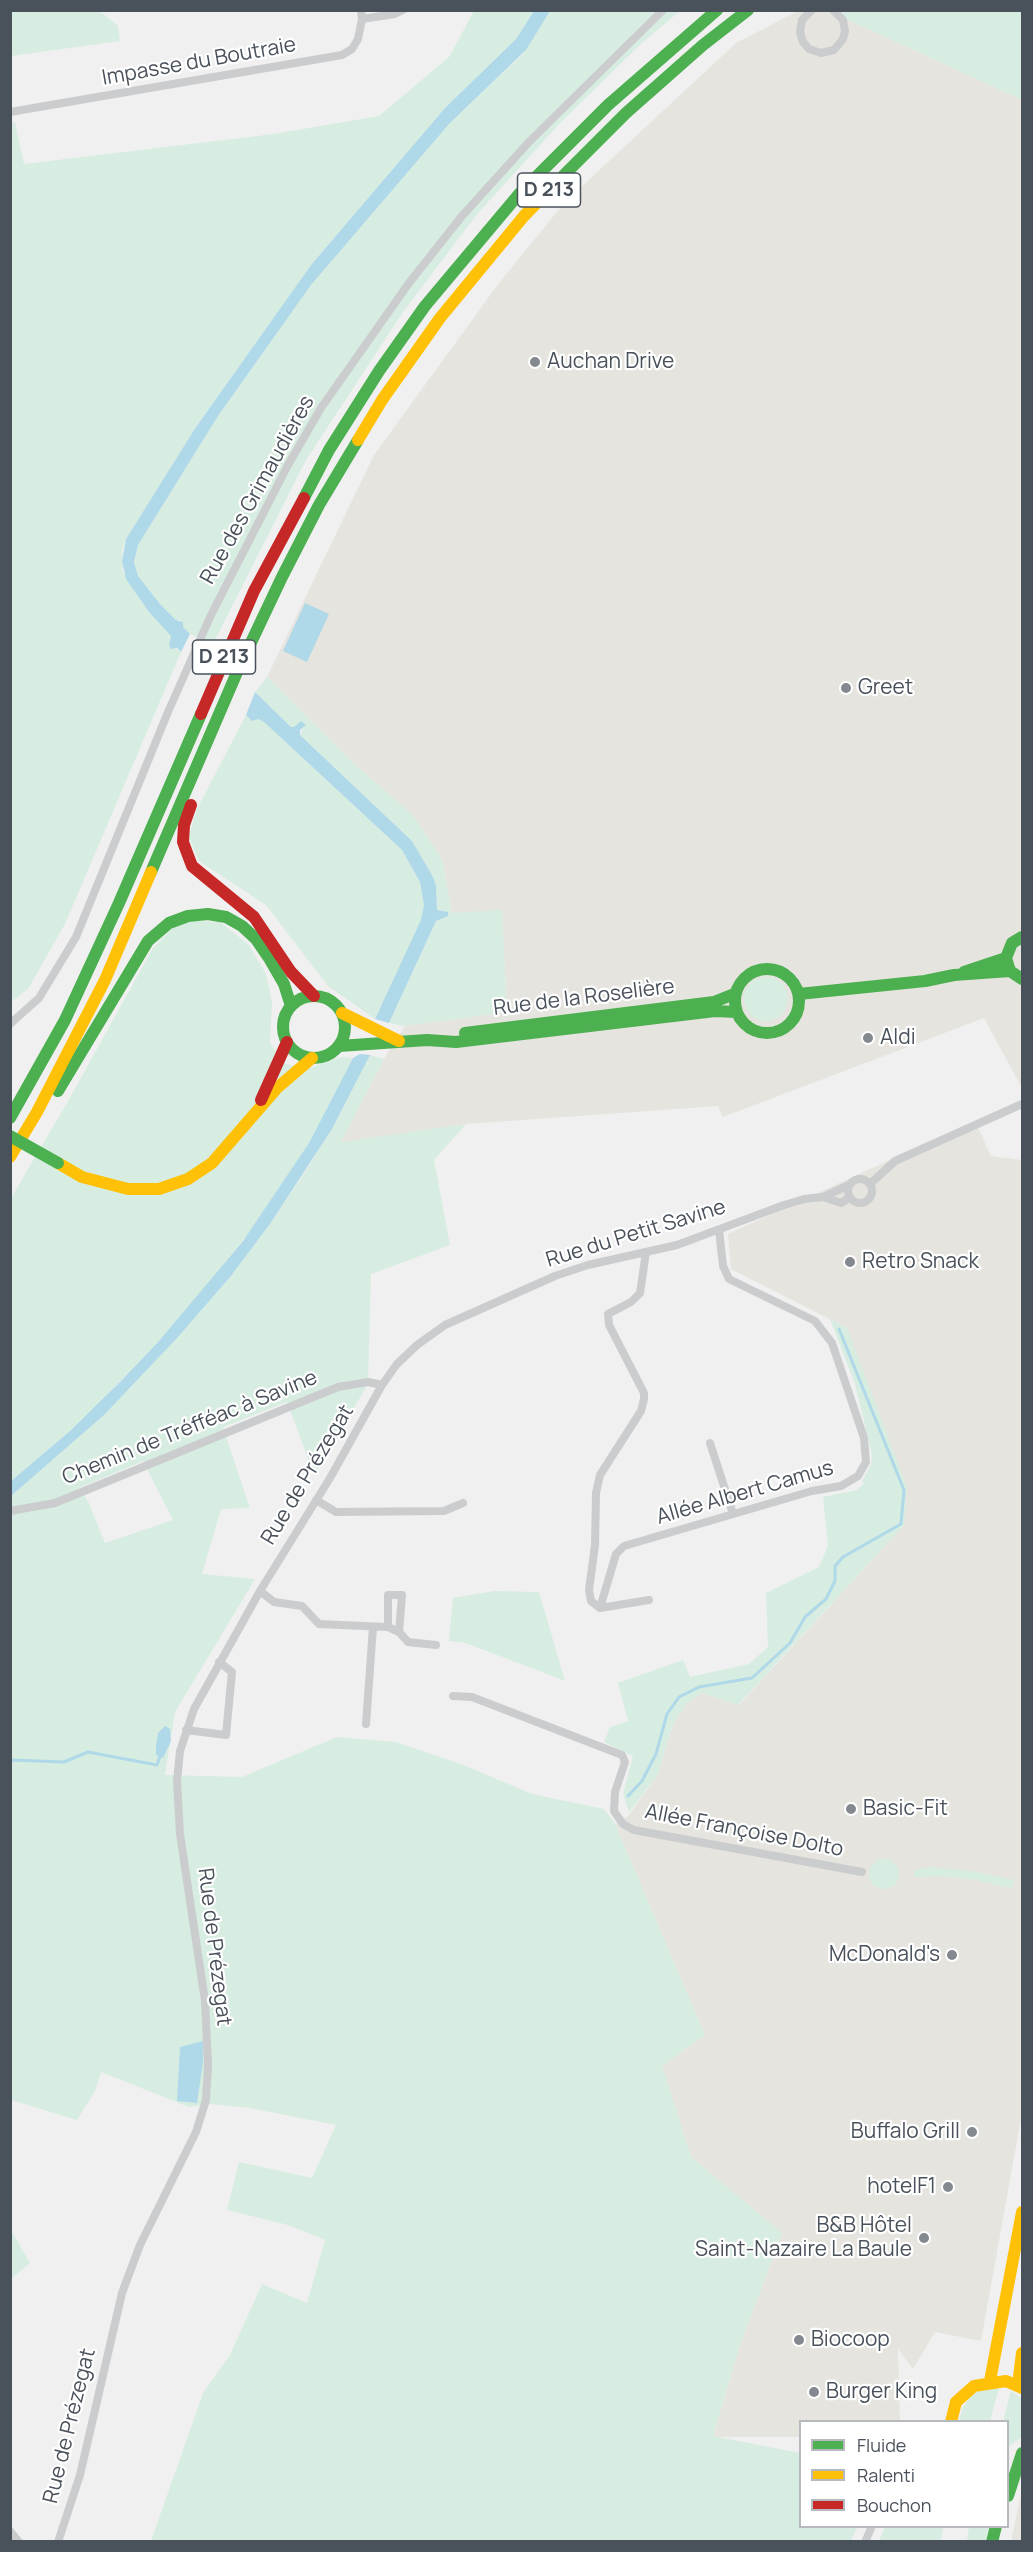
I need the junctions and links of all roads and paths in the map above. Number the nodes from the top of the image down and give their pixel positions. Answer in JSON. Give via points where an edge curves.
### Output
{"nodes":[{"id":1,"x":403,"y":10,"type":"edge"},
{"id":2,"x":663,"y":10,"type":"edge"},
{"id":3,"x":703,"y":10,"type":"edge"},
{"id":4,"x":717,"y":10,"type":"edge"},
{"id":5,"x":748,"y":10,"type":"edge"},
{"id":6,"x":812,"y":10,"type":"edge"},
{"id":7,"x":833,"y":10,"type":"edge"},
{"id":8,"x":362,"y":15,"type":"edge"},
{"id":9,"x":844,"y":15,"type":"edge"},
{"id":10,"x":677,"y":44,"type":"junction"},
{"id":11,"x":10,"y":112,"type":"edge"},
{"id":12,"x":211,"y":735,"type":"junction"},
{"id":13,"x":1023,"y":937,"type":"edge"},
{"id":14,"x":1006,"y":958,"type":"junction"},
{"id":15,"x":1010,"y":971,"type":"junction"},
{"id":16,"x":954,"y":975,"type":"junction"},
{"id":17,"x":1023,"y":979,"type":"edge"},
{"id":18,"x":734,"y":994,"type":"junction"},
{"id":19,"x":798,"y":994,"type":"junction"},
{"id":20,"x":314,"y":996,"type":"junction"},
{"id":21,"x":291,"y":1006,"type":"junction"},
{"id":22,"x":735,"y":1012,"type":"junction"},
{"id":23,"x":342,"y":1013,"type":"junction"},
{"id":24,"x":10,"y":1023,"type":"edge"},
{"id":25,"x":438,"y":1040,"type":"junction"},
{"id":26,"x":287,"y":1042,"type":"junction"},
{"id":27,"x":400,"y":1042,"type":"junction"},
{"id":28,"x":339,"y":1046,"type":"junction"},
{"id":29,"x":312,"y":1058,"type":"junction"},
{"id":30,"x":1023,"y":1104,"type":"edge"},
{"id":31,"x":37,"y":1112,"type":"junction"},
{"id":32,"x":255,"y":1112,"type":"junction"},
{"id":33,"x":10,"y":1118,"type":"edge"},
{"id":34,"x":10,"y":1136,"type":"edge"},
{"id":35,"x":10,"y":1157,"type":"edge"},
{"id":36,"x":870,"y":1184,"type":"junction"},
{"id":37,"x":849,"y":1185,"type":"junction"},
{"id":38,"x":823,"y":1197,"type":"junction"},
{"id":39,"x":849,"y":1198,"type":"junction"},
{"id":40,"x":719,"y":1230,"type":"junction"},
{"id":41,"x":646,"y":1252,"type":"junction"},
{"id":42,"x":382,"y":1386,"type":"junction"},
{"id":43,"x":710,"y":1443,"type":"dead end"},
{"id":44,"x":316,"y":1500,"type":"junction"},
{"id":45,"x":463,"y":1503,"type":"dead end"},
{"id":46,"x":10,"y":1511,"type":"edge"},
{"id":47,"x":732,"y":1514,"type":"junction"},
{"id":48,"x":260,"y":1591,"type":"junction"},
{"id":49,"x":649,"y":1600,"type":"dead end"},
{"id":50,"x":600,"y":1608,"type":"junction"},
{"id":51,"x":373,"y":1627,"type":"junction"},
{"id":52,"x":388,"y":1627,"type":"junction"},
{"id":53,"x":399,"y":1632,"type":"junction"},
{"id":54,"x":436,"y":1645,"type":"dead end"},
{"id":55,"x":219,"y":1662,"type":"junction"},
{"id":56,"x":453,"y":1696,"type":"dead end"},
{"id":57,"x":366,"y":1724,"type":"dead end"},
{"id":58,"x":186,"y":1730,"type":"junction"},
{"id":59,"x":862,"y":1872,"type":"dead end"},
{"id":60,"x":1023,"y":2212,"type":"edge"},
{"id":61,"x":1023,"y":2353,"type":"edge"},
{"id":62,"x":990,"y":2381,"type":"junction"},
{"id":63,"x":1020,"y":2386,"type":"edge"},
{"id":64,"x":949,"y":2419,"type":"edge"},
{"id":65,"x":1023,"y":2451,"type":"edge"},
{"id":66,"x":1009,"y":2458,"type":"edge"},
{"id":67,"x":1009,"y":2493,"type":"edge"},
{"id":68,"x":10,"y":2531,"type":"edge"},
{"id":69,"x":19,"y":2541,"type":"edge"},
{"id":70,"x":58,"y":2541,"type":"edge"}],
"edges":[{"from":1,"to":8,"type":"street","via":[[395,14]]},
{"from":2,"to":24,"type":"street","name":"Rue des Grimaudières","via":[[528,143],[462,216],[409,283],[321,408],[211,615],[76,938],[39,998]]},
{"from":3,"to":10,"type":"main road"},
{"from":4,"to":10,"type":"main road","number":"D 213"},
{"from":5,"to":12,"type":"main road","number":"D 213","via":[[668,75],[595,142],[524,216],[434,327],[382,400],[319,505],[262,618]]},
{"from":6,"to":9,"type":"street","via":[[802,20],[800,32],[803,42],[814,51],[826,52],[842,43]]},
{"from":7,"to":9,"type":"street"},
{"from":8,"to":11,"type":"street","name":"Impasse du Boutraie","via":[[358,39],[342,56]]},
{"from":10,"to":33,"type":"main road","number":"D 213","via":[[575,135],[475,245],[425,306],[328,450],[254,591],[65,1020]]},
{"from":12,"to":20,"type":"main road","via":[[213,754],[184,825],[187,856],[192,866],[255,917],[291,972]]},
{"from":12,"to":31,"type":"main road","number":"D 213","via":[[109,970]]},
{"from":13,"to":14,"type":"main road","via":[[1012,944]]},
{"from":14,"to":15,"type":"main road"},
{"from":14,"to":16,"type":"main road"},
{"from":15,"to":16,"type":"main road"},
{"from":15,"to":17,"type":"main road"},
{"from":16,"to":19,"type":"main road"},
{"from":18,"to":19,"type":"main road","via":[[746,975],[771,968],[793,982]]},
{"from":18,"to":22,"type":"main road"},
{"from":18,"to":25,"type":"main road","name":"Rue de la Roselière","via":[[714,1002],[455,1034]]},
{"from":19,"to":22,"type":"main road","via":[[796,1016],[775,1033],[753,1030]]},
{"from":20,"to":21,"type":"main road"},
{"from":20,"to":23,"type":"main road","via":[[331,1000]]},
{"from":21,"to":26,"type":"main road","via":[[283,1023]]},
{"from":21,"to":31,"type":"main road","via":[[285,984],[270,958],[242,926],[226,917],[208,914],[169,923],[148,941],[56,1095]]},
{"from":22,"to":25,"type":"main road","name":"Rue de la Roselière","via":[[715,1011],[456,1042]]},
{"from":23,"to":27,"type":"main road","name":"Rue de la Roselière"},
{"from":23,"to":28,"type":"main road","via":[[345,1030]]},
{"from":25,"to":27,"type":"main road","name":"Rue de la Roselière"},
{"from":26,"to":29,"type":"main road","via":[[293,1050]]},
{"from":26,"to":32,"type":"main road"},
{"from":27,"to":28,"type":"main road","name":"Rue de la Roselière"},
{"from":28,"to":29,"type":"main road","via":[[322,1057]]},
{"from":29,"to":32,"type":"main road"},
{"from":30,"to":36,"type":"street","name":"Rue du Petit Savine","via":[[895,1161]]},
{"from":31,"to":35,"type":"main road","number":"D 213"},
{"from":32,"to":34,"type":"main road","bridge":true,"via":[[212,1162],[188,1179],[159,1189],[128,1189],[82,1177]]},
{"from":36,"to":37,"type":"street","name":"Rue du Petit Savine","via":[[858,1179]]},
{"from":36,"to":39,"type":"street","name":"Rue du Petit Savine","via":[[872,1192],[865,1202],[856,1203]]},
{"from":37,"to":38,"type":"street","name":"Rue du Petit Savine"},
{"from":37,"to":39,"type":"street"},
{"from":38,"to":39,"type":"street","name":"Rue du Petit Savine","via":[[841,1203]]},
{"from":38,"to":40,"type":"street","name":"Rue du Petit Savine","via":[[794,1202]]},
{"from":40,"to":41,"type":"street","name":"Rue du Petit Savine"},
{"from":40,"to":47,"type":"street","name":"Allée Albert Camus","via":[[723,1266],[729,1279],[815,1322],[832,1343],[864,1438],[866,1462],[850,1482],[841,1486]]},
{"from":41,"to":42,"type":"street","name":"Rue du Petit Savine","via":[[555,1276],[445,1325],[397,1364]]},
{"from":41,"to":50,"type":"street","via":[[640,1293],[632,1302],[608,1314],[609,1325],[644,1399],[641,1411],[600,1475],[596,1492],[589,1590],[591,1601]]},
{"from":42,"to":44,"type":"street","name":"Rue de Prézegat"},
{"from":42,"to":46,"type":"street","name":"Chemin de Tréfféac à Savine","via":[[368,1382],[338,1388],[55,1503]]},
{"from":43,"to":47,"type":"street"},
{"from":44,"to":45,"type":"street","via":[[336,1512],[444,1511]]},
{"from":44,"to":48,"type":"street","name":"Rue de Prézegat"},
{"from":47,"to":50,"type":"street","name":"Allée Albert Camus","via":[[624,1546],[616,1554]]},
{"from":48,"to":51,"type":"street","via":[[274,1602],[302,1606],[319,1624]]},
{"from":48,"to":55,"type":"street","name":"Rue de Prézegat"},
{"from":49,"to":50,"type":"street"},
{"from":51,"to":52,"type":"street"},
{"from":51,"to":57,"type":"street"},
{"from":52,"to":53,"type":"street"},
{"from":52,"to":53,"type":"street","via":[[388,1595],[402,1595]]},
{"from":53,"to":54,"type":"street","via":[[408,1642]]},
{"from":55,"to":58,"type":"street","name":"Rue de Prézegat"},
{"from":55,"to":58,"type":"street","via":[[232,1672],[226,1735]]},
{"from":56,"to":59,"type":"street","name":"Allée Françoise Dolto","via":[[472,1697],[622,1755],[625,1762],[615,1792],[614,1811],[623,1824],[634,1830]]},
{"from":58,"to":70,"type":"street","name":"Rue de Prézegat","via":[[177,1781],[180,1834],[205,2001],[206,2100],[196,2132],[140,2245],[122,2293],[80,2475]]},
{"from":60,"to":62,"type":"main road"},
{"from":61,"to":63,"type":"main road"},
{"from":62,"to":63,"type":"main road"},
{"from":62,"to":64,"type":"main road","via":[[965,2392]]},
{"from":65,"to":66,"type":"main road"},
{"from":65,"to":67,"type":"main road"},
{"from":68,"to":69,"type":"street"}]}
